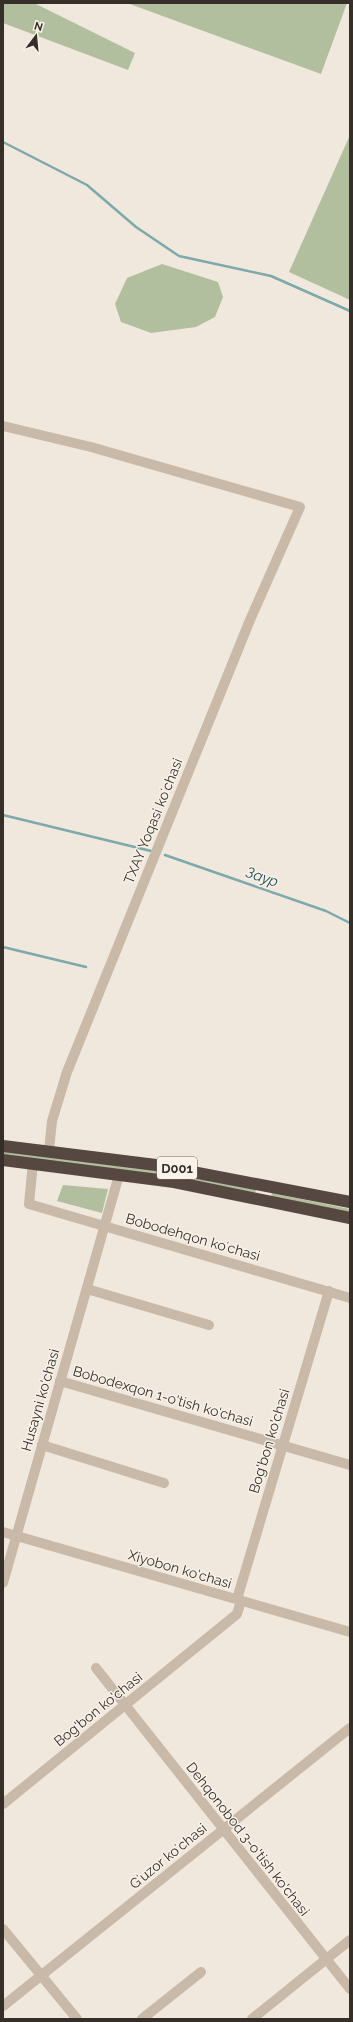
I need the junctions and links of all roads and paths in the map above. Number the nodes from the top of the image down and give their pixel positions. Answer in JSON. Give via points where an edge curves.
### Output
{"nodes":[{"id":1,"x":3,"y":426,"type":"edge"},
{"id":2,"x":3,"y":1146,"type":"edge"},
{"id":3,"x":49,"y":1150,"type":"junction"},
{"id":4,"x":3,"y":1160,"type":"edge"},
{"id":5,"x":32,"y":1163,"type":"junction"},
{"id":6,"x":120,"y":1174,"type":"junction"},
{"id":7,"x":262,"y":1184,"type":"junction"},
{"id":8,"x":259,"y":1198,"type":"junction"},
{"id":9,"x":350,"y":1202,"type":"edge"},
{"id":10,"x":350,"y":1218,"type":"edge"},
{"id":11,"x":105,"y":1225,"type":"junction"},
{"id":12,"x":87,"y":1289,"type":"junction"},
{"id":13,"x":329,"y":1291,"type":"junction"},
{"id":14,"x":350,"y":1298,"type":"edge"},
{"id":15,"x":209,"y":1325,"type":"dead end"},
{"id":16,"x":60,"y":1381,"type":"junction"},
{"id":17,"x":42,"y":1446,"type":"junction"},
{"id":18,"x":282,"y":1446,"type":"junction"},
{"id":19,"x":350,"y":1465,"type":"edge"},
{"id":20,"x":164,"y":1483,"type":"dead end"},
{"id":21,"x":3,"y":1532,"type":"edge"},
{"id":22,"x":17,"y":1536,"type":"junction"},
{"id":23,"x":3,"y":1583,"type":"edge"},
{"id":24,"x":239,"y":1600,"type":"junction"},
{"id":25,"x":350,"y":1632,"type":"edge"},
{"id":26,"x":96,"y":1668,"type":"dead end"},
{"id":27,"x":125,"y":1706,"type":"junction"},
{"id":28,"x":350,"y":1728,"type":"edge"},
{"id":29,"x":3,"y":1804,"type":"edge"},
{"id":30,"x":223,"y":1830,"type":"junction"},
{"id":31,"x":3,"y":1929,"type":"edge"},
{"id":32,"x":350,"y":1940,"type":"edge"},
{"id":33,"x":326,"y":1959,"type":"junction"},
{"id":34,"x":201,"y":1972,"type":"dead end"},
{"id":35,"x":40,"y":1976,"type":"junction"},
{"id":36,"x":350,"y":1989,"type":"edge"},
{"id":37,"x":3,"y":2006,"type":"edge"},
{"id":38,"x":77,"y":2019,"type":"edge"},
{"id":39,"x":142,"y":2019,"type":"edge"},
{"id":40,"x":252,"y":2019,"type":"edge"}],
"edges":[{"from":1,"to":3,"type":"street","name":"TXAY Yoqasi koʻchasi","via":[[91,447],[300,507],[247,627],[67,1072],[52,1121]]},
{"from":2,"to":3,"type":"highway","number":"D001"},
{"from":3,"to":7,"type":"highway","number":"D001","via":[[156,1165]]},
{"from":4,"to":5,"type":"highway","number":"D001"},
{"from":5,"to":6,"type":"highway","number":"D001"},
{"from":5,"to":11,"type":"street","name":"Bobodehqon koʻchasi","via":[[29,1204]]},
{"from":6,"to":8,"type":"highway","number":"D001"},
{"from":6,"to":11,"type":"street","name":"Husayni ko'chasi"},
{"from":7,"to":8,"type":"highway"},
{"from":7,"to":9,"type":"highway","number":"D001"},
{"from":8,"to":10,"type":"highway","number":"D001"},
{"from":11,"to":12,"type":"street","name":"Husayni ko'chasi"},
{"from":11,"to":13,"type":"street","name":"Bobodehqon koʻchasi"},
{"from":12,"to":15,"type":"street"},
{"from":12,"to":16,"type":"street","name":"Husayni ko'chasi"},
{"from":13,"to":14,"type":"street","name":"Bobodehqon koʻchasi"},
{"from":13,"to":18,"type":"street","name":"Bog'bon ko'chasi"},
{"from":16,"to":17,"type":"street","name":"Husayni ko'chasi"},
{"from":16,"to":18,"type":"street","name":"Bobodexqon 1-o'tish ko'chasi"},
{"from":17,"to":20,"type":"street"},
{"from":17,"to":22,"type":"street","name":"Husayni ko'chasi"},
{"from":18,"to":19,"type":"street","name":"Bobodexqon 1-o'tish ko'chasi"},
{"from":18,"to":24,"type":"street","name":"Bog'bon ko'chasi"},
{"from":21,"to":22,"type":"street","name":"Xiyobon ko'chasi"},
{"from":22,"to":23,"type":"street","name":"Husayni ko'chasi"},
{"from":22,"to":24,"type":"street","name":"Xiyobon ko'chasi"},
{"from":24,"to":25,"type":"street","name":"Xiyobon ko'chasi"},
{"from":24,"to":27,"type":"street","name":"Bog'bon ko'chasi","via":[[237,1614]]},
{"from":26,"to":27,"type":"street","name":"Dehqonobod 3-o'tish ko'chasi"},
{"from":27,"to":29,"type":"street","name":"Bog'bon ko'chasi"},
{"from":27,"to":30,"type":"street","name":"Dehqonobod 3-o'tish ko'chasi"},
{"from":28,"to":30,"type":"street","name":"Gʻuzor koʻchasi"},
{"from":30,"to":33,"type":"street","name":"Dehqonobod 3-o'tish ko'chasi"},
{"from":30,"to":35,"type":"street","name":"Gʻuzor koʻchasi"},
{"from":31,"to":35,"type":"street"},
{"from":32,"to":33,"type":"street"},
{"from":33,"to":36,"type":"street","name":"Dehqonobod 3-o'tish ko'chasi"},
{"from":33,"to":40,"type":"street"},
{"from":34,"to":39,"type":"street"},
{"from":35,"to":37,"type":"street","name":"Gʻuzor koʻchasi"},
{"from":35,"to":38,"type":"street"}]}
